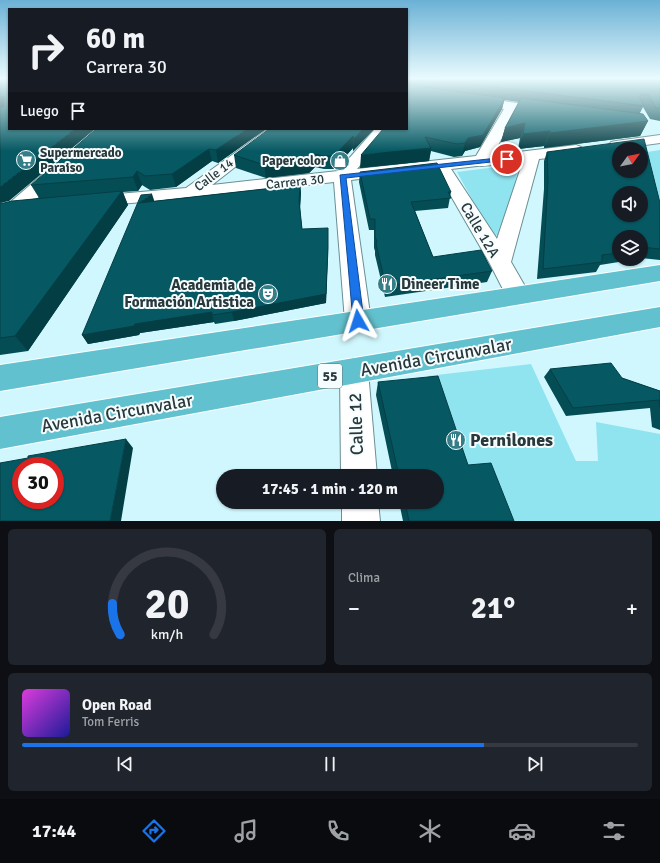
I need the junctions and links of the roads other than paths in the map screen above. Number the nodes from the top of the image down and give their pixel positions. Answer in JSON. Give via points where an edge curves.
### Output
{"nodes":[{"id":1,"x":485,"y":102,"type":"edge"},
{"id":2,"x":512,"y":106,"type":"junction"},
{"id":3,"x":557,"y":112,"type":"edge"},
{"id":4,"x":276,"y":130,"type":"edge"},
{"id":5,"x":382,"y":130,"type":"edge"},
{"id":6,"x":660,"y":139,"type":"edge"},
{"id":7,"x":532,"y":156,"type":"junction"},
{"id":8,"x":69,"y":160,"type":"edge"},
{"id":9,"x":481,"y":162,"type":"junction"},
{"id":10,"x":441,"y":166,"type":"junction"},
{"id":11,"x":342,"y":177,"type":"junction"},
{"id":12,"x":190,"y":193,"type":"junction"},
{"id":13,"x":79,"y":202,"type":"edge"},
{"id":14,"x":47,"y":205,"type":"edge"},
{"id":15,"x":8,"y":208,"type":"edge"},
{"id":16,"x":0,"y":221,"type":"edge"},
{"id":17,"x":500,"y":262,"type":"junction"},
{"id":18,"x":660,"y":273,"type":"edge"},
{"id":19,"x":518,"y":296,"type":"junction"},
{"id":20,"x":660,"y":317,"type":"edge"},
{"id":21,"x":358,"y":321,"type":"junction"},
{"id":22,"x":354,"y":371,"type":"junction"},
{"id":23,"x":0,"y":378,"type":"edge"},
{"id":24,"x":0,"y":433,"type":"edge"},
{"id":25,"x":359,"y":469,"type":"edge"},
{"id":26,"x":360,"y":509,"type":"edge"},
{"id":27,"x":361,"y":521,"type":"edge"}],
"edges":[{"from":1,"to":2,"type":"street"},
{"from":2,"to":3,"type":"street"},
{"from":2,"to":9,"type":"street"},
{"from":4,"to":12,"type":"street","name":"Calle 14"},
{"from":5,"to":11,"type":"street"},
{"from":6,"to":7,"type":"street","name":"Carrera 30"},
{"from":7,"to":9,"type":"street","name":"Carrera 30"},
{"from":7,"to":17,"type":"street"},
{"from":8,"to":15,"type":"street"},
{"from":9,"to":10,"type":"street","name":"Carrera 30"},
{"from":10,"to":11,"type":"street","name":"Carrera 30"},
{"from":10,"to":17,"type":"street","name":"Calle 12A"},
{"from":11,"to":12,"type":"street","name":"Carrera 30"},
{"from":11,"to":21,"type":"street"},
{"from":12,"to":13,"type":"street","name":"Carrera 30"},
{"from":14,"to":15,"type":"street"},
{"from":15,"to":16,"type":"street"},
{"from":17,"to":19,"type":"street","name":"Calle 12A"},
{"from":18,"to":19,"type":"highway"},
{"from":19,"to":21,"type":"highway"},
{"from":20,"to":22,"type":"highway","name":"Avenida Circunvalar","number":"55"},
{"from":21,"to":23,"type":"highway"},
{"from":22,"to":24,"type":"highway","name":"Avenida Circunvalar","number":"55"},
{"from":22,"to":25,"type":"street","name":"Calle 12"},
{"from":26,"to":27,"type":"street"}]}
